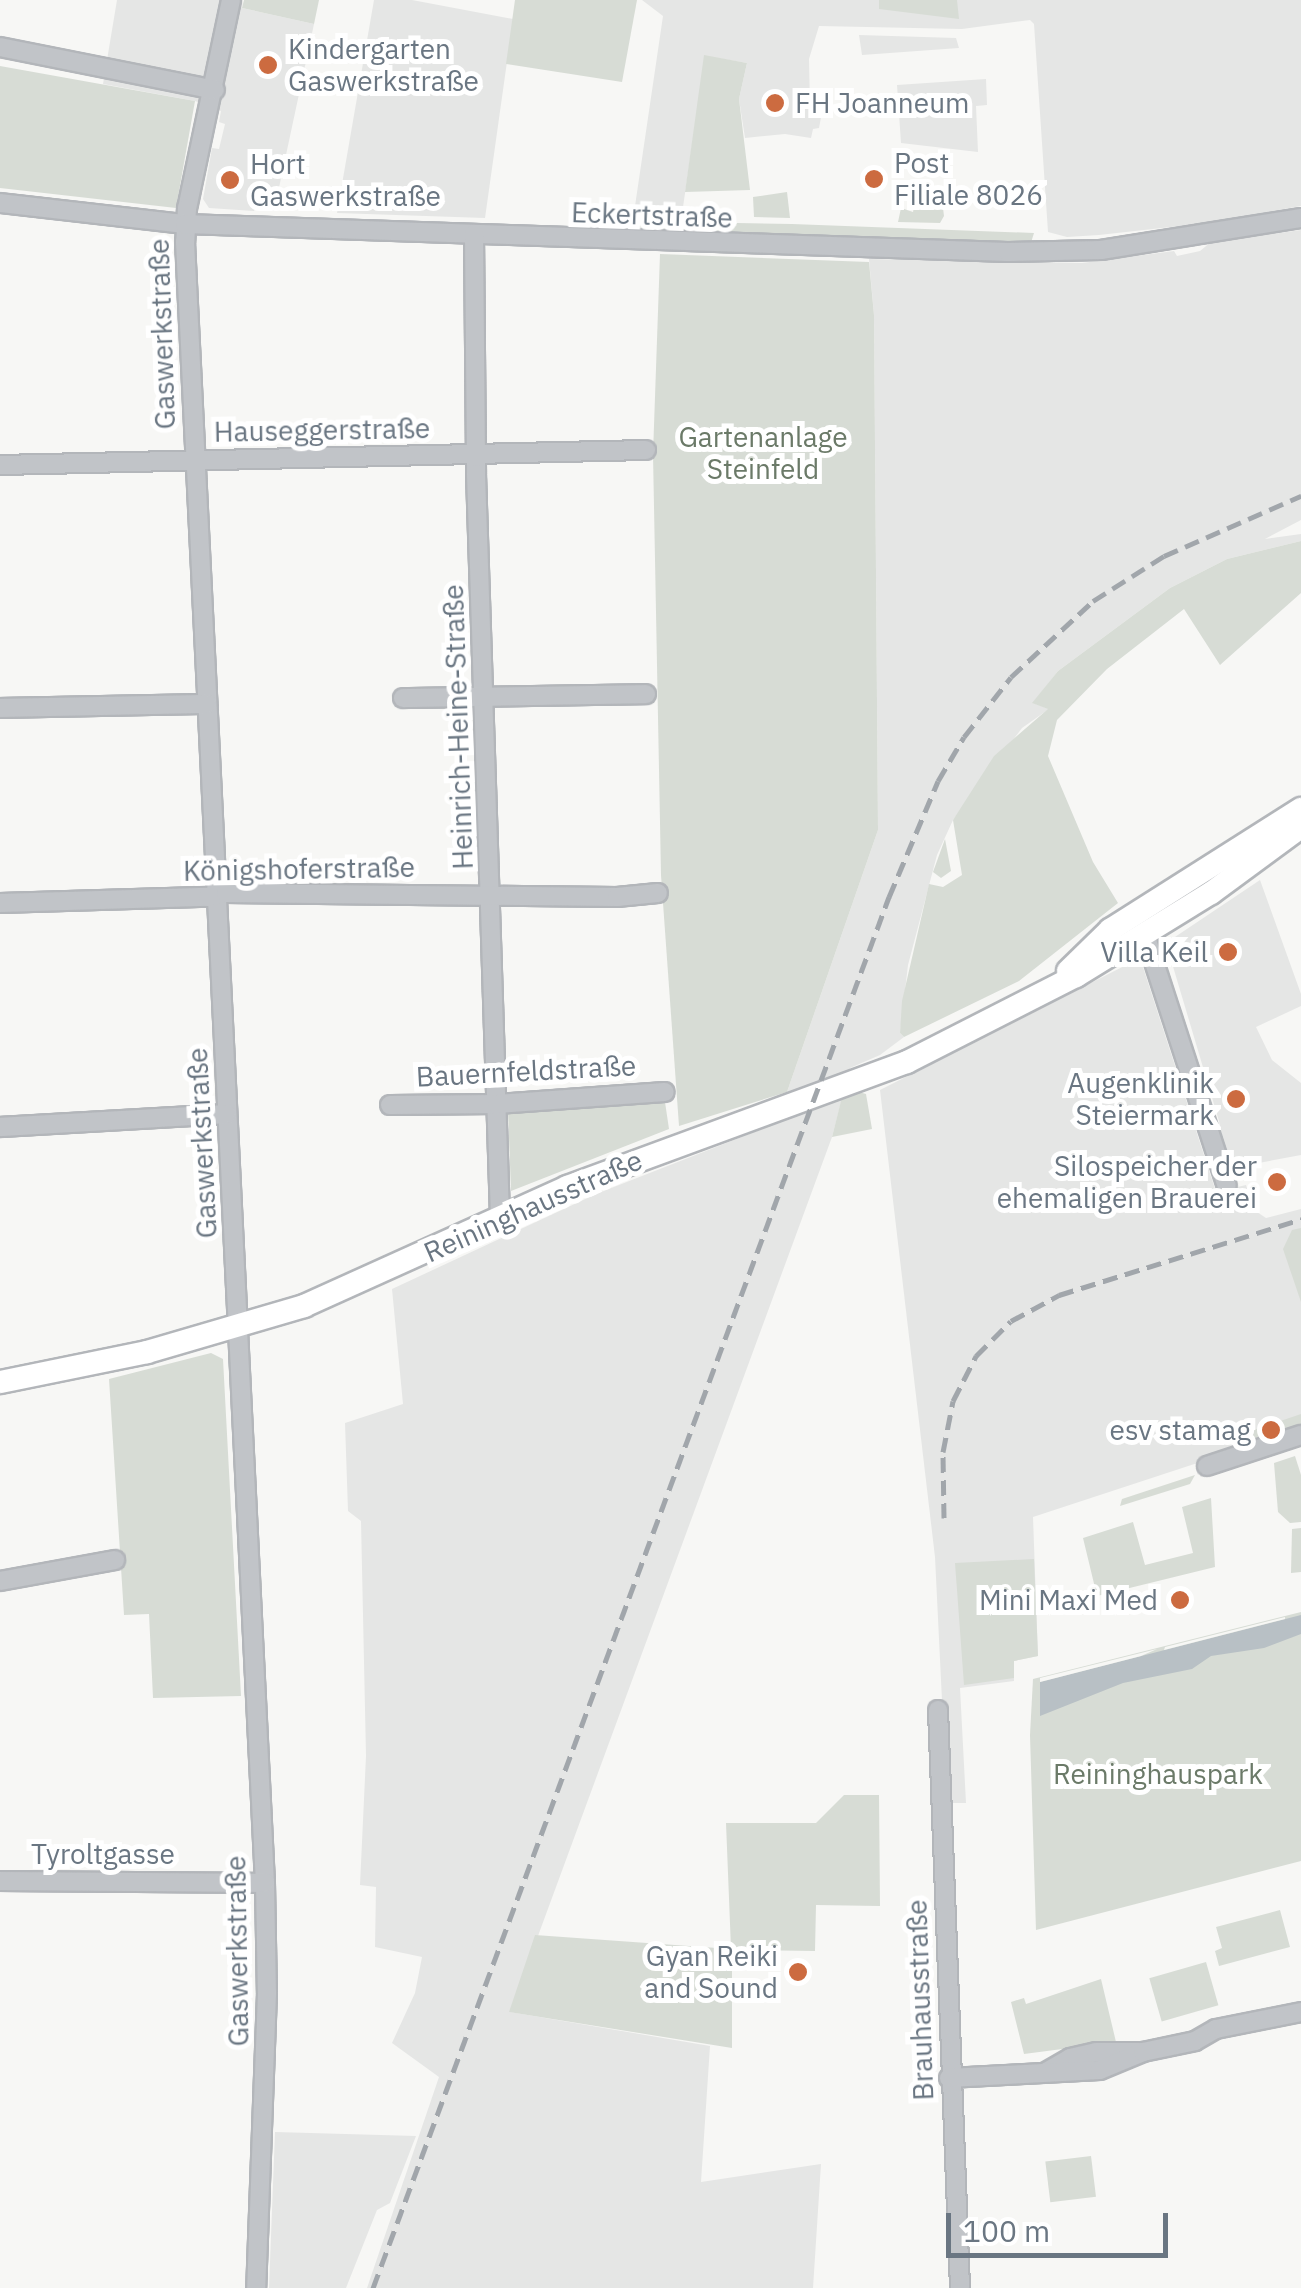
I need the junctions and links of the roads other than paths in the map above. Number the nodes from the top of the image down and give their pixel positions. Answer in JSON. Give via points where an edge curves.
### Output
{"nodes":[{"id":1,"x":232,"y":0,"type":"edge"},
{"id":2,"x":0,"y":47,"type":"edge"},
{"id":3,"x":215,"y":90,"type":"junction"},
{"id":4,"x":0,"y":203,"type":"edge"},
{"id":5,"x":1301,"y":218,"type":"edge"},
{"id":6,"x":186,"y":224,"type":"junction"},
{"id":7,"x":480,"y":235,"type":"junction"},
{"id":8,"x":646,"y":450,"type":"dead end"},
{"id":9,"x":475,"y":454,"type":"junction"},
{"id":10,"x":195,"y":460,"type":"junction"},
{"id":11,"x":0,"y":465,"type":"edge"},
{"id":12,"x":646,"y":694,"type":"dead end"},
{"id":13,"x":485,"y":696,"type":"junction"},
{"id":14,"x":403,"y":698,"type":"dead end"},
{"id":15,"x":207,"y":704,"type":"junction"},
{"id":16,"x":0,"y":708,"type":"edge"},
{"id":17,"x":1301,"y":808,"type":"edge"},
{"id":18,"x":1301,"y":827,"type":"edge"},
{"id":19,"x":658,"y":893,"type":"dead end"},
{"id":20,"x":216,"y":894,"type":"junction"},
{"id":21,"x":492,"y":896,"type":"junction"},
{"id":22,"x":0,"y":904,"type":"edge"},
{"id":23,"x":1142,"y":923,"type":"junction"},
{"id":24,"x":665,"y":1092,"type":"dead end"},
{"id":25,"x":497,"y":1104,"type":"junction"},
{"id":26,"x":390,"y":1105,"type":"dead end"},
{"id":27,"x":227,"y":1114,"type":"junction"},
{"id":28,"x":0,"y":1126,"type":"edge"},
{"id":29,"x":1227,"y":1186,"type":"dead end"},
{"id":30,"x":500,"y":1218,"type":"junction"},
{"id":31,"x":238,"y":1327,"type":"junction"},
{"id":32,"x":0,"y":1382,"type":"edge"},
{"id":33,"x":1301,"y":1435,"type":"edge"},
{"id":34,"x":1208,"y":1466,"type":"dead end"},
{"id":35,"x":115,"y":1560,"type":"dead end"},
{"id":36,"x":0,"y":1581,"type":"edge"},
{"id":37,"x":938,"y":1710,"type":"dead end"},
{"id":38,"x":0,"y":1881,"type":"edge"},
{"id":39,"x":265,"y":1883,"type":"junction"},
{"id":40,"x":1301,"y":2012,"type":"edge"},
{"id":41,"x":949,"y":2078,"type":"junction"},
{"id":42,"x":256,"y":2288,"type":"edge"},
{"id":43,"x":960,"y":2288,"type":"edge"}],
"edges":[{"from":1,"to":3,"type":"street","name":"Gaswerkstraße"},
{"from":2,"to":3,"type":"street"},
{"from":3,"to":6,"type":"street","name":"Gaswerkstraße"},
{"from":4,"to":6,"type":"street","name":"Eckertstraße"},
{"from":5,"to":7,"type":"street","name":"Eckertstraße","via":[[1101,250]]},
{"from":6,"to":7,"type":"street","name":"Eckertstraße"},
{"from":6,"to":10,"type":"street","name":"Gaswerkstraße"},
{"from":7,"to":9,"type":"street","name":"Heinrich-Heine-Straße"},
{"from":8,"to":9,"type":"street","name":"Hauseggerstraße"},
{"from":9,"to":10,"type":"street","name":"Hauseggerstraße"},
{"from":9,"to":13,"type":"street","name":"Heinrich-Heine-Straße"},
{"from":10,"to":11,"type":"street","name":"Hauseggerstraße"},
{"from":10,"to":15,"type":"street","name":"Gaswerkstraße"},
{"from":12,"to":13,"type":"street"},
{"from":13,"to":14,"type":"street"},
{"from":13,"to":21,"type":"street","name":"Heinrich-Heine-Straße"},
{"from":15,"to":16,"type":"street"},
{"from":15,"to":20,"type":"street","name":"Gaswerkstraße"},
{"from":17,"to":23,"type":"main road","name":"Reininghausstraße"},
{"from":18,"to":23,"type":"main road","name":"Reininghausstraße","via":[[1212,893]]},
{"from":19,"to":21,"type":"street","name":"Königshoferstraße"},
{"from":20,"to":21,"type":"street","name":"Königshoferstraße"},
{"from":20,"to":22,"type":"street","name":"Königshoferstraße"},
{"from":20,"to":27,"type":"street","name":"Gaswerkstraße"},
{"from":21,"to":25,"type":"street","name":"Heinrich-Heine-Straße"},
{"from":23,"to":29,"type":"street"},
{"from":23,"to":30,"type":"main road","name":"Reininghausstraße","via":[[1052,988],[907,1062],[666,1148]]},
{"from":24,"to":25,"type":"street","name":"Bauernfeldstraße"},
{"from":25,"to":26,"type":"street","name":"Bauernfeldstraße"},
{"from":25,"to":30,"type":"street","name":"Heinrich-Heine-Straße"},
{"from":27,"to":28,"type":"street"},
{"from":27,"to":31,"type":"street","name":"Gaswerkstraße"},
{"from":30,"to":31,"type":"main road","name":"Reininghausstraße","via":[[346,1292]]},
{"from":31,"to":32,"type":"main road","name":"Reininghausstraße"},
{"from":31,"to":39,"type":"street","name":"Gaswerkstraße"},
{"from":33,"to":34,"type":"street"},
{"from":35,"to":36,"type":"street"},
{"from":37,"to":41,"type":"street","name":"Brauhausstraße"},
{"from":38,"to":39,"type":"street","name":"Tyroltgasse"},
{"from":39,"to":42,"type":"street","name":"Gaswerkstraße","via":[[267,2022]]},
{"from":40,"to":41,"type":"street","via":[[1232,2024],[1142,2052],[1070,2058],[1046,2072]]},
{"from":41,"to":43,"type":"street","name":"Brauhausstraße"}]}
